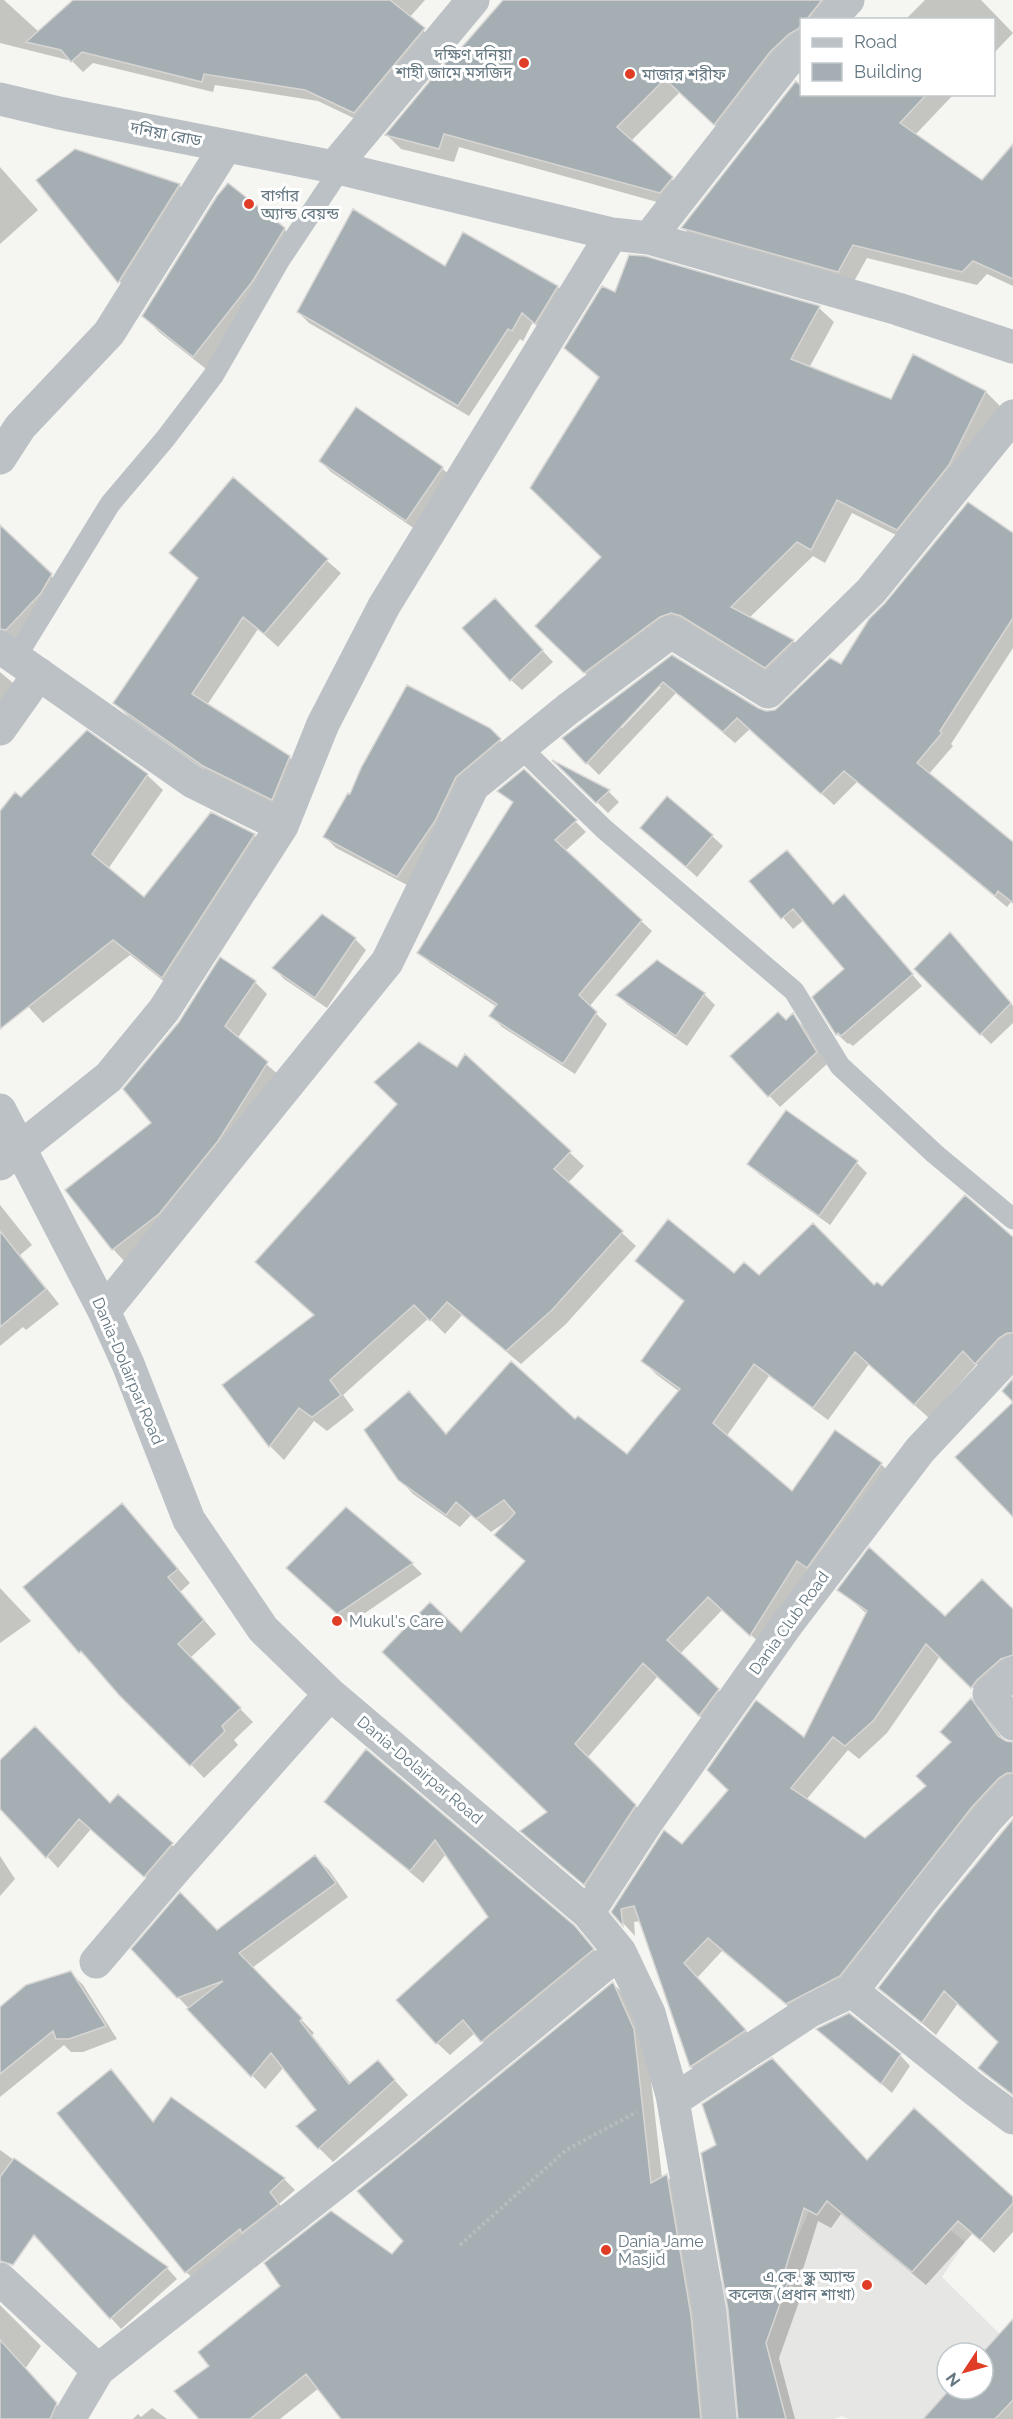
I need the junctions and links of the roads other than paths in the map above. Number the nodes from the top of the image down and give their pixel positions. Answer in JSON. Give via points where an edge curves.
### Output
{"nodes":[{"id":1,"x":473,"y":0,"type":"edge"},
{"id":2,"x":848,"y":0,"type":"edge"},
{"id":3,"x":831,"y":18,"type":"edge"},
{"id":4,"x":800,"y":48,"type":"edge"},
{"id":5,"x":0,"y":99,"type":"edge"},
{"id":6,"x":226,"y":146,"type":"junction"},
{"id":7,"x":337,"y":168,"type":"junction"},
{"id":8,"x":612,"y":234,"type":"junction"},
{"id":9,"x":649,"y":238,"type":"junction"},
{"id":10,"x":1013,"y":346,"type":"edge"},
{"id":11,"x":1013,"y":416,"type":"edge"},
{"id":12,"x":0,"y":458,"type":"edge"},
{"id":13,"x":18,"y":659,"type":"edge"},
{"id":14,"x":0,"y":729,"type":"edge"},
{"id":15,"x":521,"y":748,"type":"junction"},
{"id":16,"x":282,"y":826,"type":"junction"},
{"id":17,"x":0,"y":1110,"type":"edge"},
{"id":18,"x":10,"y":1156,"type":"edge"},
{"id":19,"x":1013,"y":1219,"type":"edge"},
{"id":20,"x":104,"y":1311,"type":"junction"},
{"id":21,"x":1013,"y":1351,"type":"edge"},
{"id":22,"x":1013,"y":1673,"type":"edge"},
{"id":23,"x":330,"y":1694,"type":"junction"},
{"id":24,"x":1013,"y":1724,"type":"edge"},
{"id":25,"x":1013,"y":1791,"type":"edge"},
{"id":26,"x":588,"y":1913,"type":"junction"},
{"id":27,"x":620,"y":1952,"type":"junction"},
{"id":28,"x":96,"y":1962,"type":"dead end"},
{"id":29,"x":852,"y":1991,"type":"junction"},
{"id":30,"x":673,"y":2097,"type":"junction"},
{"id":31,"x":1013,"y":2118,"type":"edge"},
{"id":32,"x":0,"y":2279,"type":"edge"},
{"id":33,"x":98,"y":2370,"type":"junction"},
{"id":34,"x":69,"y":2419,"type":"edge"},
{"id":35,"x":720,"y":2419,"type":"edge"}],
"edges":[{"from":1,"to":7,"type":"street"},
{"from":2,"to":3,"type":"street"},
{"from":4,"to":9,"type":"street"},
{"from":5,"to":6,"type":"street","name":"দনিয়া রোড"},
{"from":6,"to":7,"type":"street","name":"দনিয়া রোড"},
{"from":6,"to":12,"type":"street","via":[[109,333],[20,427]]},
{"from":7,"to":8,"type":"street","name":"দনিয়া রোড"},
{"from":7,"to":13,"type":"lane","via":[[213,376],[110,504]]},
{"from":8,"to":9,"type":"street","name":"দনিয়া রোড"},
{"from":8,"to":16,"type":"street","via":[[384,606],[323,723]]},
{"from":9,"to":10,"type":"street","name":"দনিয়া রোড"},
{"from":11,"to":15,"type":"street","via":[[871,591],[768,692],[671,632]]},
{"from":13,"to":14,"type":"street"},
{"from":13,"to":16,"type":"street","via":[[193,782]]},
{"from":15,"to":19,"type":"lane","via":[[604,829],[794,991],[840,1066]]},
{"from":15,"to":20,"type":"street","via":[[474,786],[387,962]]},
{"from":16,"to":18,"type":"street","via":[[165,1010],[109,1077]]},
{"from":17,"to":18,"type":"street","name":"Dania-Dolairpar Road"},
{"from":18,"to":20,"type":"street","name":"Dania-Dolairpar Road"},
{"from":20,"to":23,"type":"street","name":"Dania-Dolairpar Road","via":[[189,1520],[263,1629]]},
{"from":21,"to":26,"type":"street","name":"Dania Club Road","via":[[920,1450],[788,1623]]},
{"from":22,"to":24,"type":"street","via":[[989,1694]]},
{"from":23,"to":26,"type":"street","name":"Dania-Dolairpar Road"},
{"from":23,"to":28,"type":"street"},
{"from":25,"to":29,"type":"street","via":[[923,1898]]},
{"from":26,"to":27,"type":"street","name":"Dania-Dolairpar Road"},
{"from":27,"to":30,"type":"street","name":"Dania-Dolairpar Road","via":[[649,2013]]},
{"from":27,"to":33,"type":"street","via":[[392,2139]]},
{"from":29,"to":30,"type":"street","via":[[810,2011]]},
{"from":29,"to":31,"type":"street"},
{"from":30,"to":35,"type":"street","name":"Dania-Dolairpar Road","via":[[710,2313]]},
{"from":32,"to":33,"type":"street"},
{"from":33,"to":34,"type":"street"}]}
